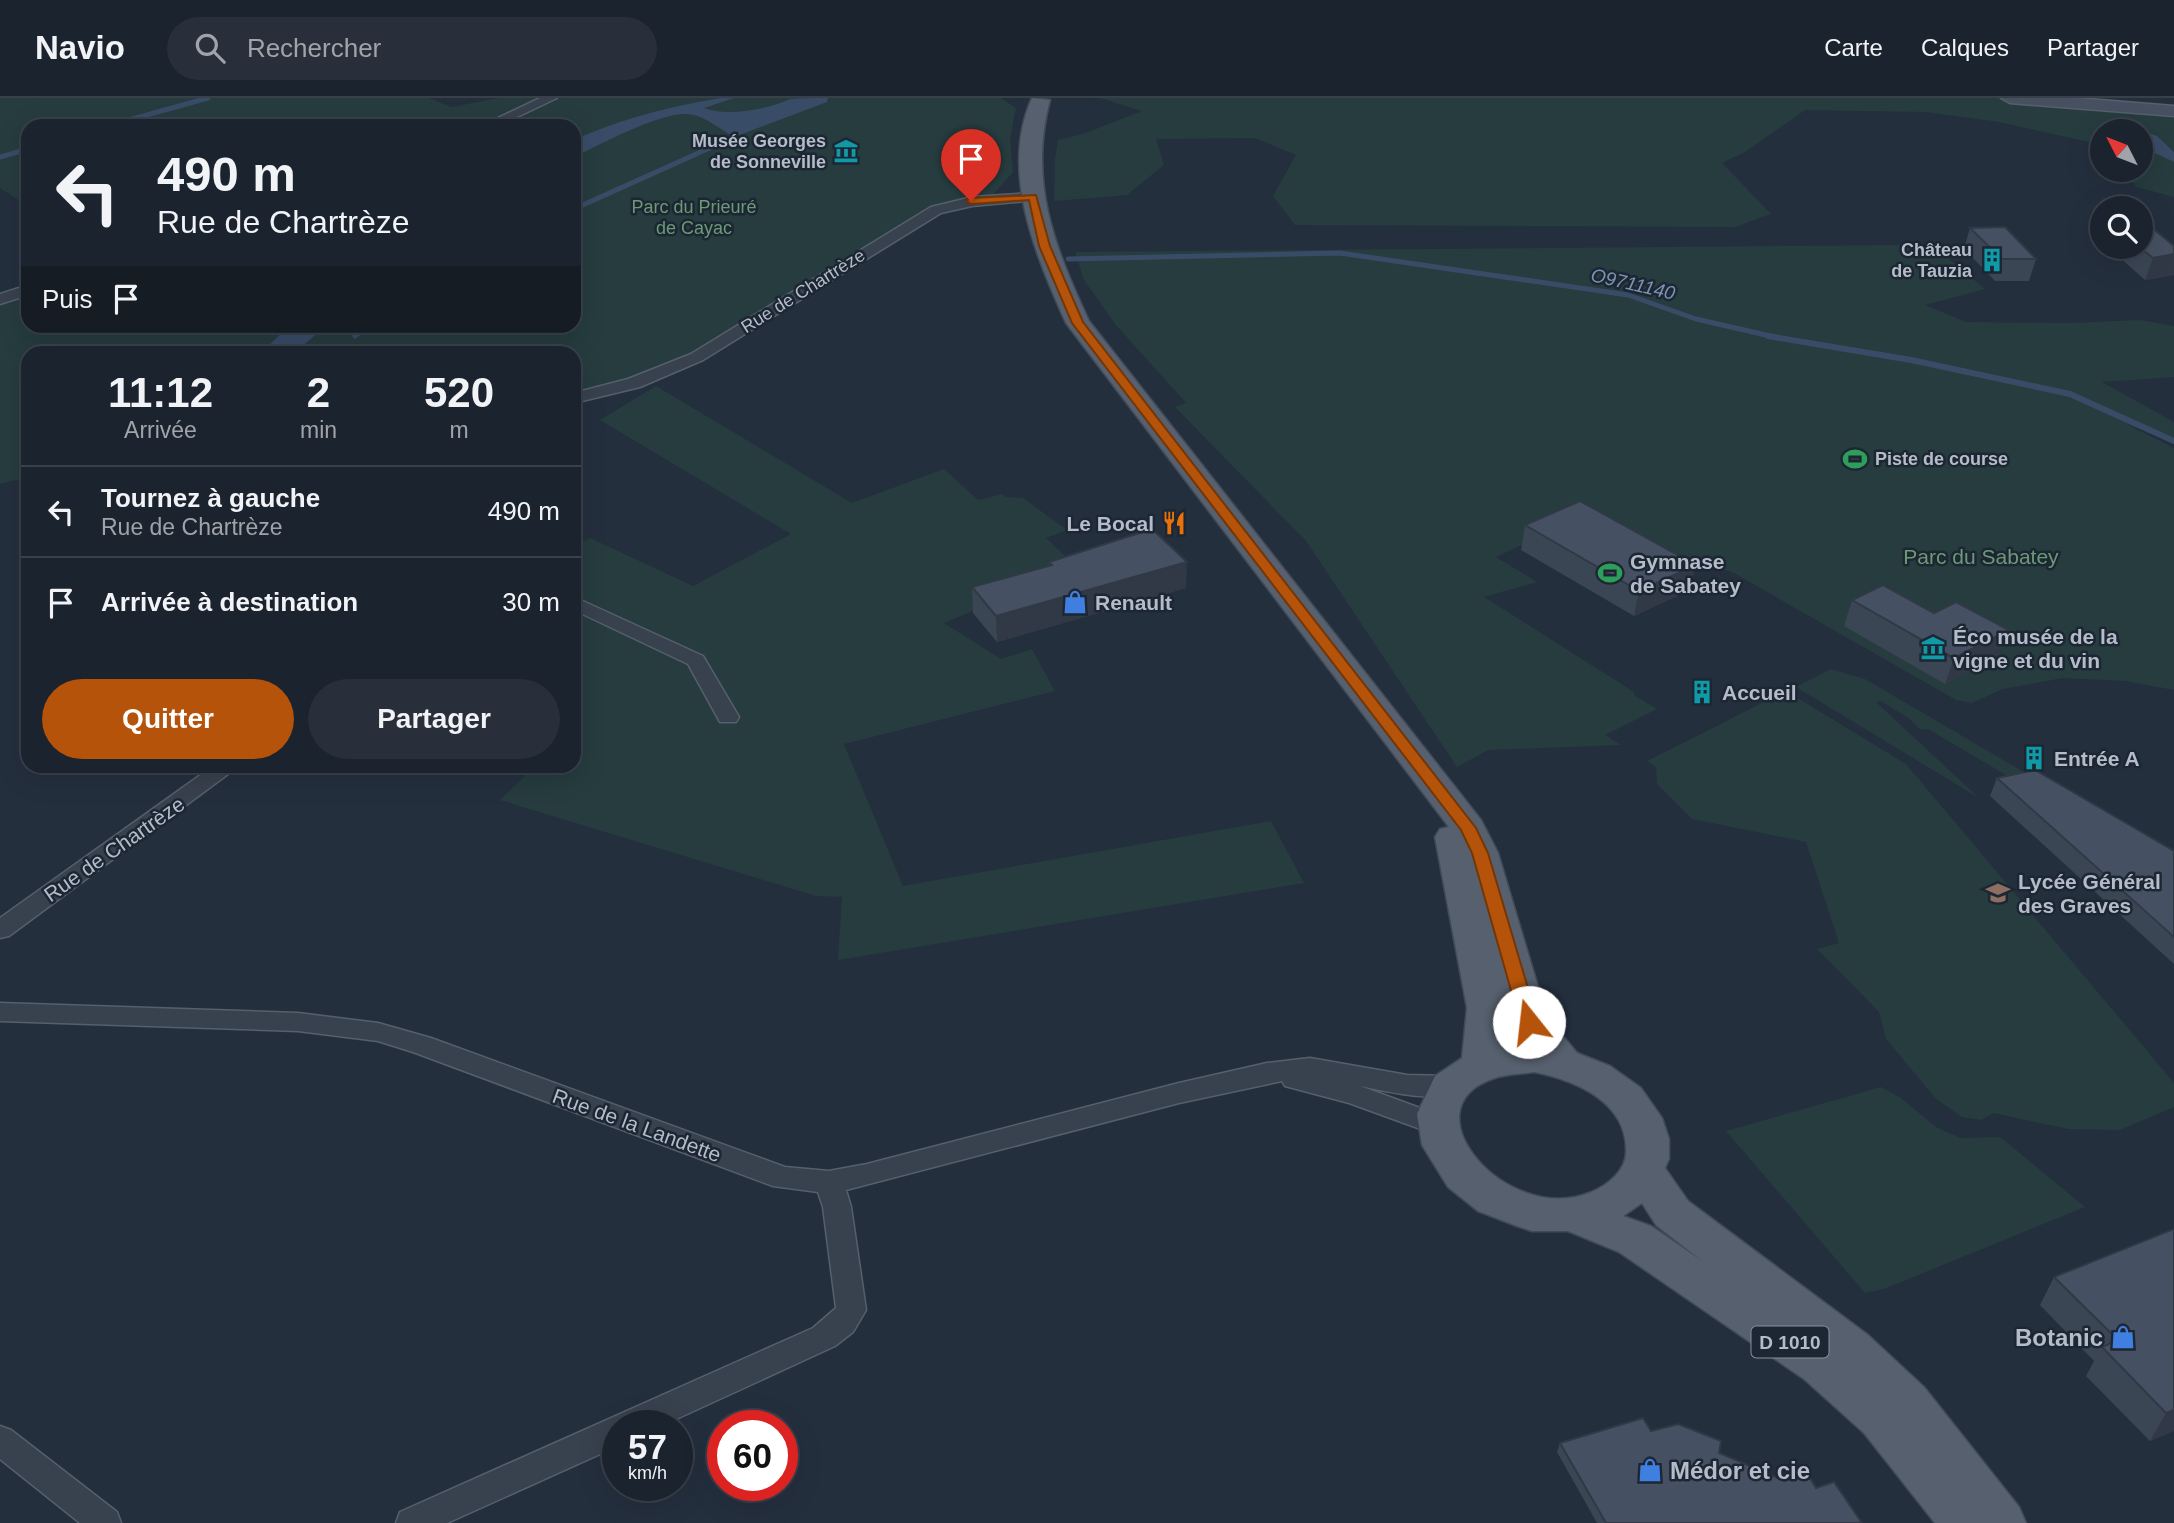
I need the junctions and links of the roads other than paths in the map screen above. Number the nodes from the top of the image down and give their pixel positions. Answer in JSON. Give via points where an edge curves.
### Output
{"nodes":[{"id":1,"x":551,"y":98,"type":"edge"},
{"id":2,"x":2010,"y":98,"type":"edge"},
{"id":3,"x":1038,"y":99,"type":"edge"},
{"id":4,"x":2174,"y":111,"type":"edge"},
{"id":5,"x":503,"y":119,"type":"edge"},
{"id":6,"x":1027,"y":197,"type":"junction"},
{"id":7,"x":21,"y":292,"type":"edge"},
{"id":8,"x":0,"y":299,"type":"edge"},
{"id":9,"x":581,"y":396,"type":"edge"},
{"id":10,"x":581,"y":606,"type":"edge"},
{"id":11,"x":728,"y":717,"type":"dead end"},
{"id":12,"x":218,"y":773,"type":"edge"},
{"id":13,"x":1446,"y":802,"type":"junction"},
{"id":14,"x":0,"y":930,"type":"edge"},
{"id":15,"x":0,"y":1012,"type":"edge"},
{"id":16,"x":1562,"y":1062,"type":"junction"},
{"id":17,"x":1267,"y":1073,"type":"junction"},
{"id":18,"x":1456,"y":1092,"type":"junction"},
{"id":19,"x":1645,"y":1171,"type":"junction"},
{"id":20,"x":829,"y":1182,"type":"junction"},
{"id":21,"x":1573,"y":1215,"type":"junction"},
{"id":22,"x":664,"y":1410,"type":"edge"},
{"id":23,"x":602,"y":1438,"type":"edge"},
{"id":24,"x":0,"y":1440,"type":"edge"},
{"id":25,"x":105,"y":1523,"type":"edge"},
{"id":26,"x":412,"y":1523,"type":"edge"},
{"id":27,"x":1966,"y":1523,"type":"edge"},
{"id":28,"x":2001,"y":1523,"type":"edge"}],
"edges":[{"from":1,"to":5,"type":"street"},
{"from":2,"to":4,"type":"street"},
{"from":3,"to":6,"type":"main road","via":[[1022,106],[1018,147]]},
{"from":6,"to":9,"type":"street","name":"Rue de Chartrèze","via":[[957,203],[936,210],[697,357],[634,383]]},
{"from":6,"to":13,"type":"main road","via":[[1034,247],[1050,287]]},
{"from":7,"to":8,"type":"street"},
{"from":10,"to":11,"type":"street","via":[[696,660]]},
{"from":12,"to":14,"type":"street","name":"Rue de Chartrèze"},
{"from":13,"to":16,"type":"main road","via":[[1468,828],[1480,853],[1529,1022]]},
{"from":13,"to":18,"type":"main road","via":[[1487,1008]]},
{"from":15,"to":20,"type":"street","name":"Rue de la Landette","via":[[258,1020],[377,1032],[783,1178]]},
{"from":16,"to":18,"type":"main road","via":[[1520,1058]]},
{"from":16,"to":19,"type":"main road","via":[[1605,1081],[1637,1113],[1649,1152]]},
{"from":17,"to":18,"type":"street","name":"Rue de la Landette","via":[[1311,1068]]},
{"from":17,"to":18,"type":"street","name":"Rue de la Landette","via":[[1355,1095]]},
{"from":17,"to":20,"type":"street","name":"Rue de la Landette"},
{"from":18,"to":21,"type":"main road","via":[[1443,1148],[1457,1171],[1508,1205],[1541,1214]]},
{"from":19,"to":21,"type":"main road","via":[[1629,1192],[1605,1208]]},
{"from":19,"to":28,"type":"main road","number":"D 1010","via":[[1672,1213],[1851,1349],[1907,1402]]},
{"from":20,"to":22,"type":"street","via":[[837,1207],[851,1310],[842,1323],[824,1337]]},
{"from":21,"to":27,"type":"main road","number":"D 1010","via":[[1635,1238],[1821,1364],[1881,1418]]},
{"from":23,"to":26,"type":"street"},
{"from":24,"to":25,"type":"street"}]}
